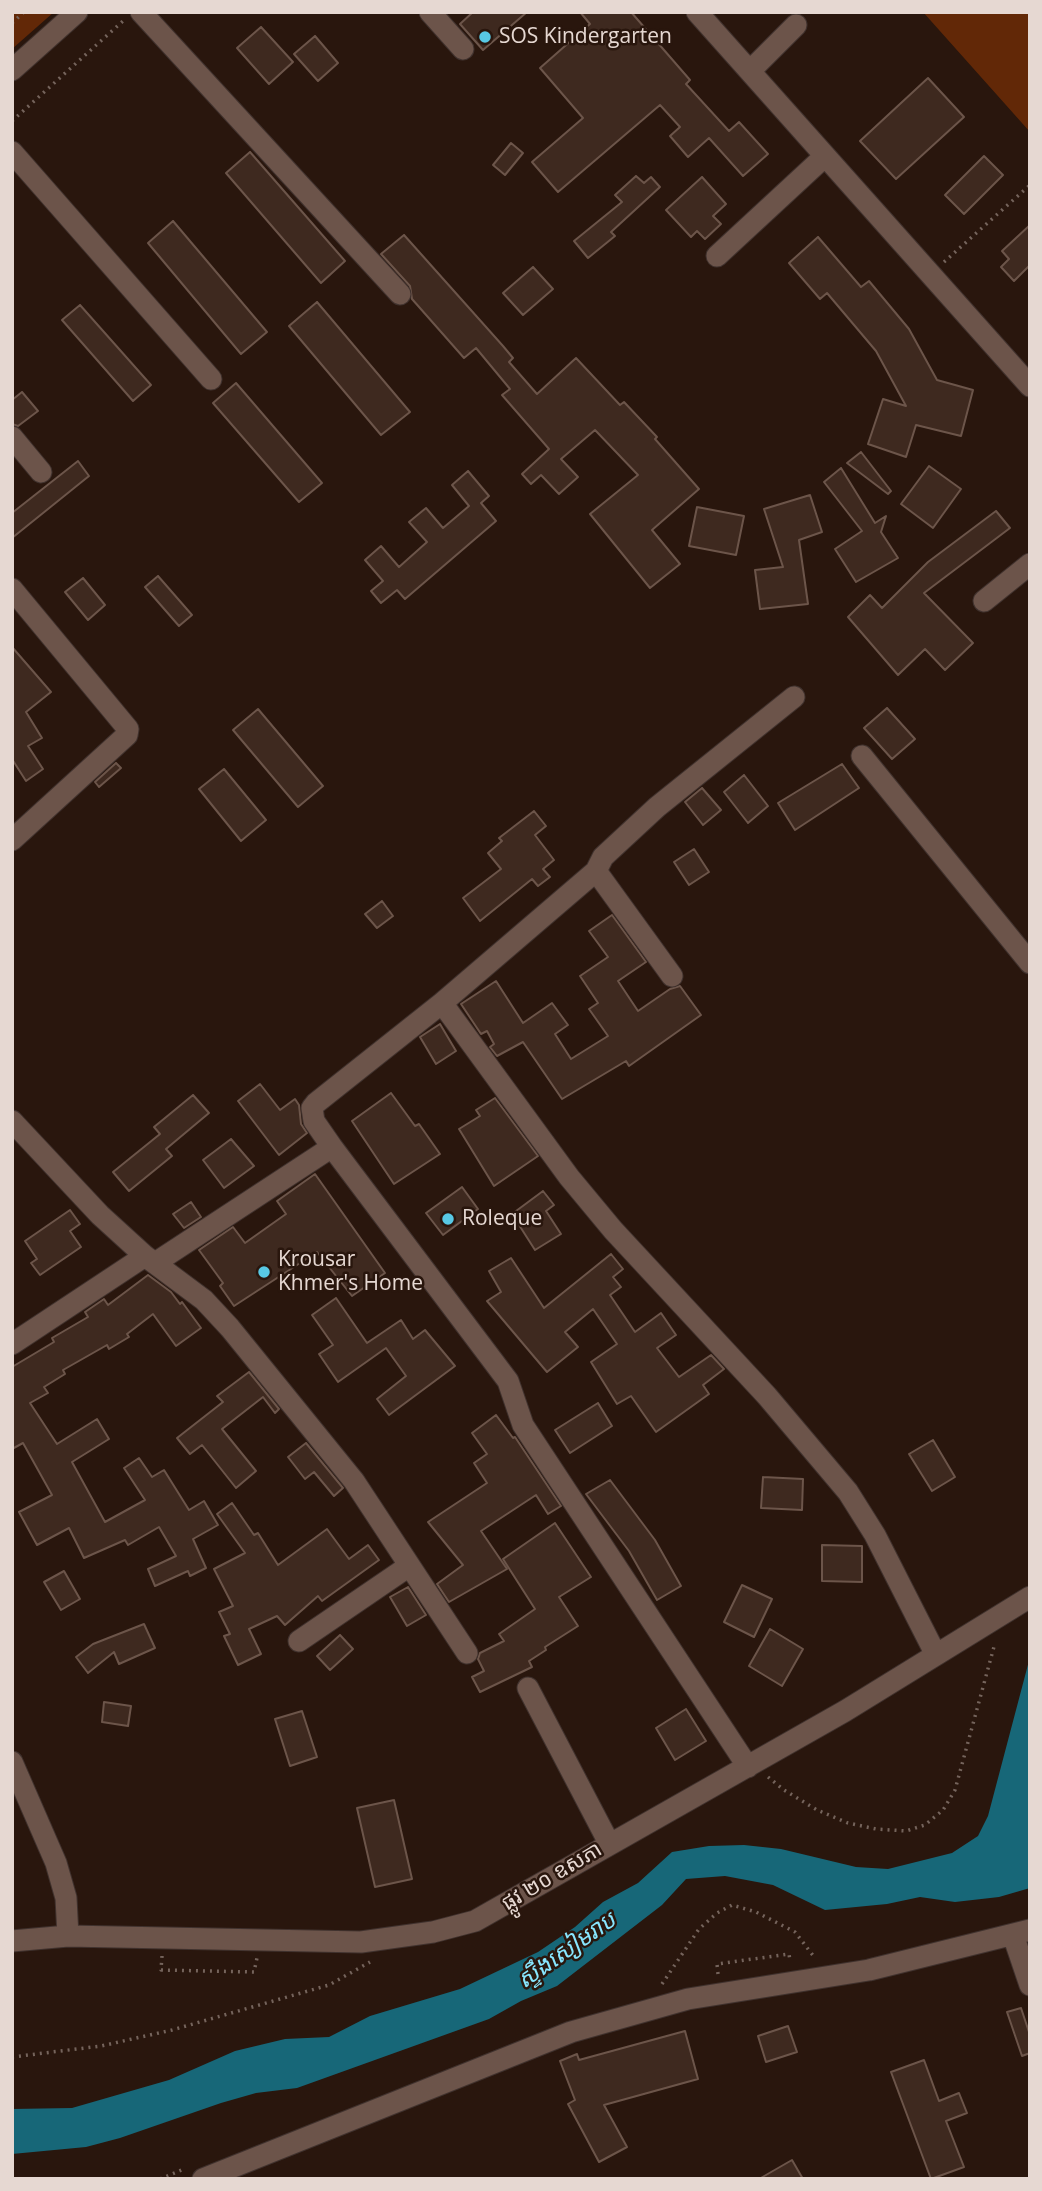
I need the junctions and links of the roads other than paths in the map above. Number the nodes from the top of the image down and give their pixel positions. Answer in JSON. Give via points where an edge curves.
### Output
{"nodes":[{"id":1,"x":77,"y":12,"type":"edge"},
{"id":2,"x":141,"y":12,"type":"edge"},
{"id":3,"x":430,"y":12,"type":"edge"},
{"id":4,"x":697,"y":12,"type":"edge"},
{"id":5,"x":796,"y":25,"type":"dead end"},
{"id":6,"x":463,"y":49,"type":"dead end"},
{"id":7,"x":12,"y":70,"type":"edge"},
{"id":8,"x":751,"y":70,"type":"junction"},
{"id":9,"x":12,"y":152,"type":"edge"},
{"id":10,"x":824,"y":157,"type":"junction"},
{"id":11,"x":716,"y":256,"type":"dead end"},
{"id":12,"x":400,"y":294,"type":"dead end"},
{"id":13,"x":211,"y":379,"type":"dead end"},
{"id":14,"x":1030,"y":386,"type":"edge"},
{"id":15,"x":12,"y":436,"type":"edge"},
{"id":16,"x":41,"y":472,"type":"dead end"},
{"id":17,"x":1030,"y":564,"type":"edge"},
{"id":18,"x":12,"y":589,"type":"edge"},
{"id":19,"x":984,"y":601,"type":"dead end"},
{"id":20,"x":794,"y":697,"type":"dead end"},
{"id":21,"x":862,"y":755,"type":"dead end"},
{"id":22,"x":12,"y":840,"type":"edge"},
{"id":23,"x":596,"y":871,"type":"junction"},
{"id":24,"x":1030,"y":963,"type":"edge"},
{"id":25,"x":672,"y":976,"type":"dead end"},
{"id":26,"x":442,"y":1003,"type":"junction"},
{"id":27,"x":12,"y":1121,"type":"edge"},
{"id":28,"x":332,"y":1147,"type":"junction"},
{"id":29,"x":150,"y":1259,"type":"junction"},
{"id":30,"x":12,"y":1344,"type":"edge"},
{"id":31,"x":409,"y":1566,"type":"junction"},
{"id":32,"x":1030,"y":1597,"type":"edge"},
{"id":33,"x":299,"y":1641,"type":"dead end"},
{"id":34,"x":467,"y":1653,"type":"dead end"},
{"id":35,"x":936,"y":1655,"type":"junction"},
{"id":36,"x":528,"y":1688,"type":"dead end"},
{"id":37,"x":12,"y":1762,"type":"edge"},
{"id":38,"x":748,"y":1766,"type":"junction"},
{"id":39,"x":610,"y":1843,"type":"junction"},
{"id":40,"x":1021,"y":1933,"type":"edge"},
{"id":41,"x":68,"y":1936,"type":"junction"},
{"id":42,"x":12,"y":1941,"type":"edge"},
{"id":43,"x":1030,"y":1985,"type":"edge"},
{"id":44,"x":203,"y":2179,"type":"edge"}],
"edges":[{"from":1,"to":7,"type":"street"},
{"from":2,"to":12,"type":"street"},
{"from":3,"to":6,"type":"street"},
{"from":4,"to":8,"type":"street"},
{"from":5,"to":8,"type":"street"},
{"from":8,"to":10,"type":"street"},
{"from":9,"to":13,"type":"street"},
{"from":10,"to":11,"type":"street"},
{"from":10,"to":14,"type":"street"},
{"from":15,"to":16,"type":"street"},
{"from":17,"to":19,"type":"street"},
{"from":18,"to":22,"type":"street","via":[[128,729],[127,735]]},
{"from":20,"to":23,"type":"street","via":[[657,807],[603,857]]},
{"from":21,"to":24,"type":"street"},
{"from":23,"to":25,"type":"street"},
{"from":23,"to":26,"type":"street"},
{"from":26,"to":28,"type":"street","via":[[312,1108],[314,1121]]},
{"from":26,"to":35,"type":"street","via":[[613,1230],[767,1396],[848,1492]]},
{"from":27,"to":29,"type":"street","via":[[100,1215]]},
{"from":28,"to":29,"type":"street"},
{"from":28,"to":38,"type":"street","via":[[508,1381],[523,1425]]},
{"from":29,"to":30,"type":"street"},
{"from":29,"to":31,"type":"street","via":[[204,1300],[230,1328],[354,1481]]},
{"from":31,"to":33,"type":"street"},
{"from":31,"to":34,"type":"street"},
{"from":32,"to":35,"type":"street","name":"ផ្លូវ ២០ ឧសភា"},
{"from":35,"to":38,"type":"street","name":"ផ្លូវ ២០ ឧសភា"},
{"from":36,"to":39,"type":"street"},
{"from":37,"to":41,"type":"street","via":[[56,1863]]},
{"from":38,"to":39,"type":"street","name":"ផ្លូវ ២០ ឧសភា"},
{"from":39,"to":41,"type":"street","name":"ផ្លូវ ២០ ឧសភា","via":[[475,1921],[386,1940],[331,1943]]},
{"from":40,"to":43,"type":"street"},
{"from":40,"to":44,"type":"street","via":[[869,1970],[688,1999],[571,2032]]},
{"from":41,"to":42,"type":"street","name":"ផ្លូវ ២០ ឧសភា"}]}
